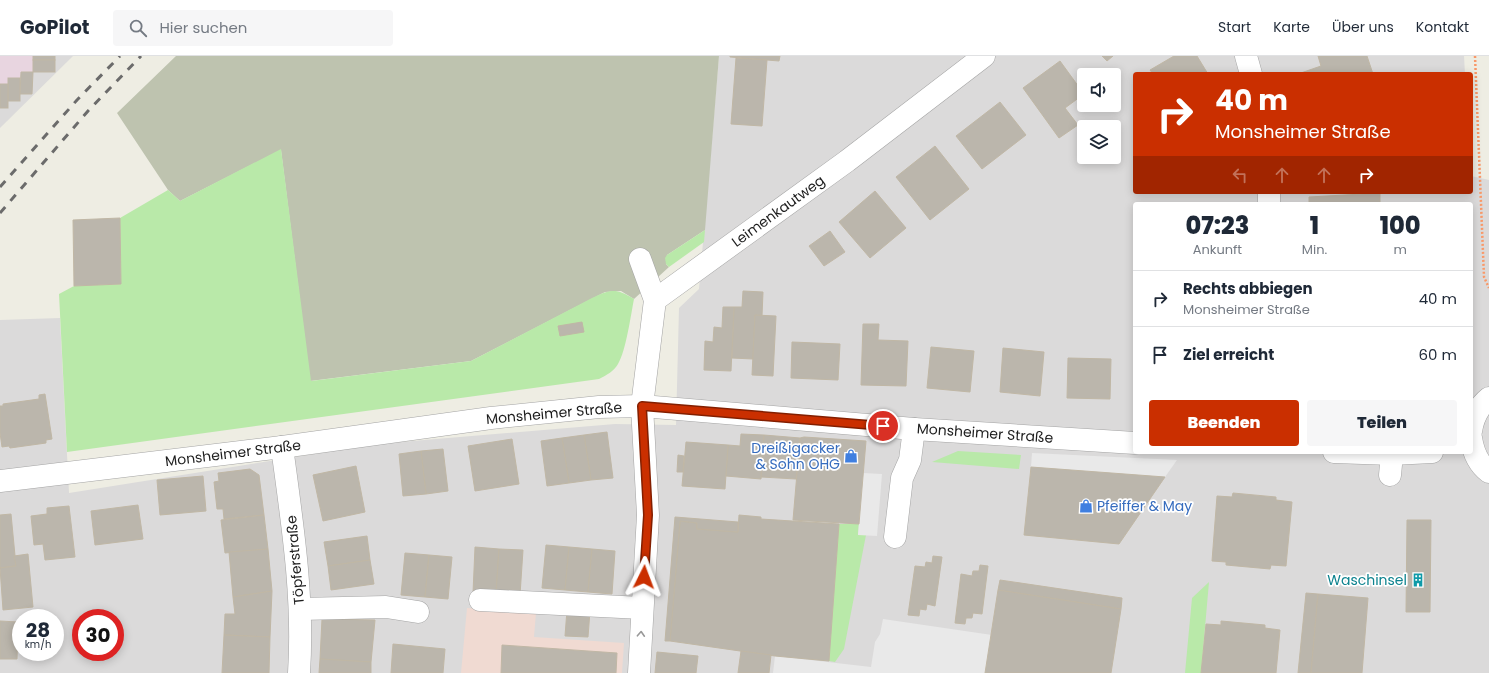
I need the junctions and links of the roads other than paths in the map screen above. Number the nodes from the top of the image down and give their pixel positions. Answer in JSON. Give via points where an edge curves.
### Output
{"nodes":[{"id":1,"x":984,"y":56,"type":"edge"},
{"id":2,"x":1246,"y":56,"type":"edge"},
{"id":3,"x":1250,"y":72,"type":"edge"},
{"id":4,"x":640,"y":259,"type":"dead end"},
{"id":5,"x":655,"y":300,"type":"junction"},
{"id":6,"x":1489,"y":398,"type":"edge"},
{"id":7,"x":642,"y":406,"type":"junction"},
{"id":8,"x":1473,"y":421,"type":"edge"},
{"id":9,"x":914,"y":429,"type":"junction"},
{"id":10,"x":1133,"y":443,"type":"edge"},
{"id":11,"x":1473,"y":446,"type":"edge"},
{"id":12,"x":282,"y":447,"type":"junction"},
{"id":13,"x":1392,"y":454,"type":"edge"},
{"id":14,"x":1489,"y":472,"type":"edge"},
{"id":15,"x":1390,"y":475,"type":"dead end"},
{"id":16,"x":0,"y":481,"type":"edge"},
{"id":17,"x":895,"y":537,"type":"dead end"},
{"id":18,"x":480,"y":600,"type":"dead end"},
{"id":19,"x":300,"y":608,"type":"junction"},
{"id":20,"x":642,"y":608,"type":"junction"},
{"id":21,"x":418,"y":612,"type":"dead end"},
{"id":22,"x":299,"y":673,"type":"edge"},
{"id":23,"x":639,"y":673,"type":"edge"}],
"edges":[{"from":1,"to":5,"type":"street","name":"Leimenkautweg","via":[[841,165]]},
{"from":2,"to":3,"type":"street"},
{"from":4,"to":5,"type":"street"},
{"from":5,"to":7,"type":"street"},
{"from":6,"to":8,"type":"street"},
{"from":7,"to":9,"type":"street","name":"Monsheimer Straße"},
{"from":7,"to":12,"type":"street","name":"Monsheimer Straße","via":[[491,418]]},
{"from":7,"to":20,"type":"street","via":[[648,515]]},
{"from":9,"to":10,"type":"street","name":"Monsheimer Straße"},
{"from":9,"to":17,"type":"street","via":[[910,460],[902,478]]},
{"from":11,"to":14,"type":"street","via":[[1478,460]]},
{"from":12,"to":16,"type":"street","name":"Monsheimer Straße"},
{"from":12,"to":19,"type":"street","name":"Töpferstraße","via":[[294,535]]},
{"from":13,"to":15,"type":"street"},
{"from":18,"to":20,"type":"street"},
{"from":19,"to":21,"type":"street","via":[[386,607]]},
{"from":19,"to":22,"type":"street","name":"Töpferstraße"},
{"from":23,"to":20,"type":"street","one_way":true}]}
